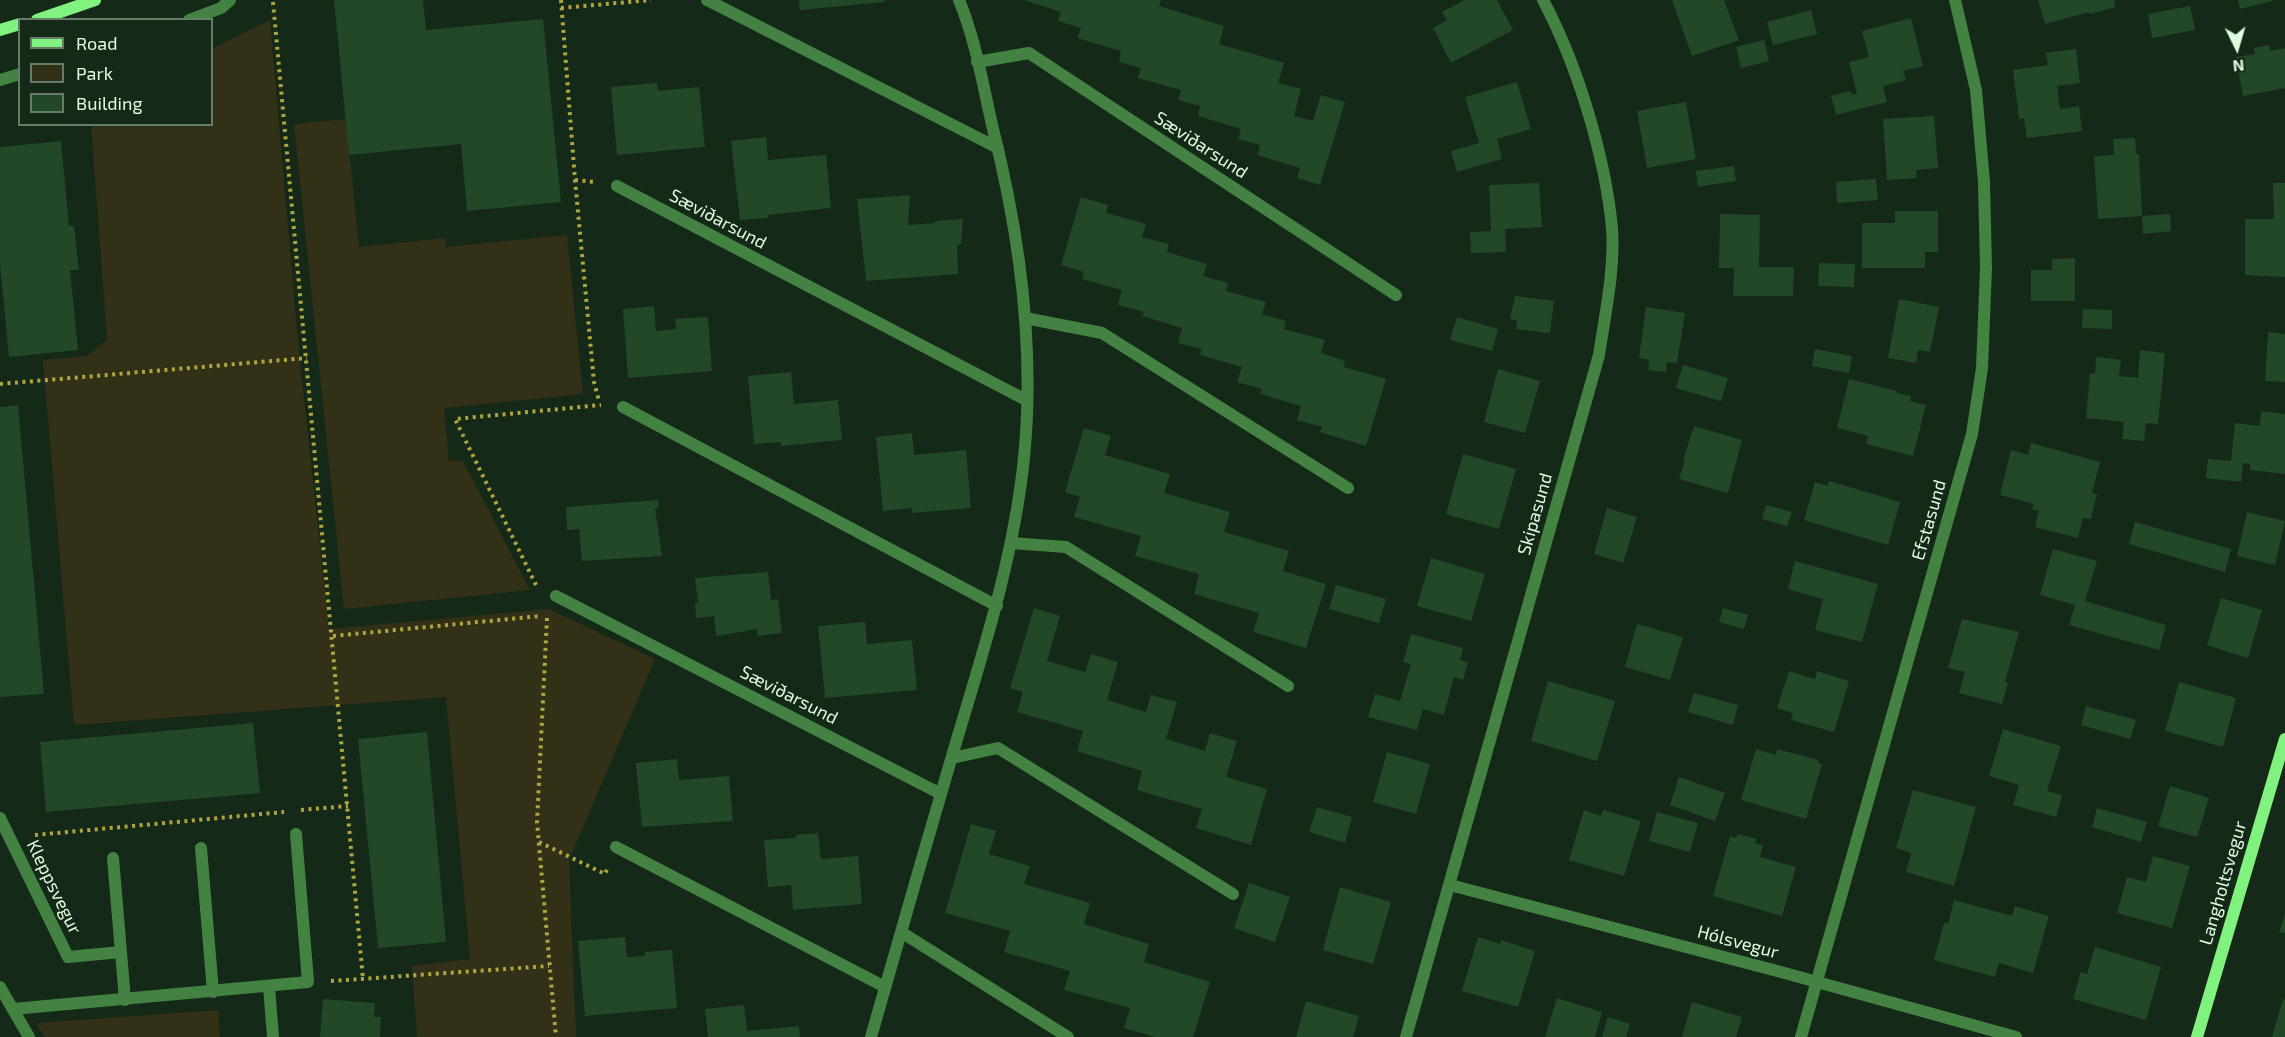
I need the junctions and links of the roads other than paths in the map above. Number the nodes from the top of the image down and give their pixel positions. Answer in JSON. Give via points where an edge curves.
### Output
{"nodes":[{"id":1,"x":95,"y":0,"type":"edge"},
{"id":2,"x":230,"y":0,"type":"edge"},
{"id":3,"x":707,"y":0,"type":"edge"},
{"id":4,"x":958,"y":0,"type":"edge"},
{"id":5,"x":1543,"y":0,"type":"edge"},
{"id":6,"x":1955,"y":0,"type":"edge"},
{"id":7,"x":43,"y":18,"type":"edge"},
{"id":8,"x":194,"y":18,"type":"edge"},
{"id":9,"x":18,"y":25,"type":"edge"},
{"id":10,"x":0,"y":30,"type":"edge"},
{"id":11,"x":977,"y":62,"type":"junction"},
{"id":12,"x":18,"y":75,"type":"edge"},
{"id":13,"x":0,"y":80,"type":"edge"},
{"id":14,"x":998,"y":148,"type":"junction"},
{"id":15,"x":617,"y":186,"type":"dead end"},
{"id":16,"x":1396,"y":296,"type":"dead end"},
{"id":17,"x":1025,"y":318,"type":"junction"},
{"id":18,"x":1026,"y":400,"type":"junction"},
{"id":19,"x":623,"y":407,"type":"road end"},
{"id":20,"x":1348,"y":488,"type":"dead end"},
{"id":21,"x":1011,"y":543,"type":"junction"},
{"id":22,"x":556,"y":596,"type":"dead end"},
{"id":23,"x":997,"y":606,"type":"junction"},
{"id":24,"x":1288,"y":686,"type":"dead end"},
{"id":25,"x":2285,"y":739,"type":"edge"},
{"id":26,"x":952,"y":758,"type":"junction"},
{"id":27,"x":941,"y":794,"type":"junction"},
{"id":28,"x":0,"y":818,"type":"edge"},
{"id":29,"x":296,"y":834,"type":"dead end"},
{"id":30,"x":616,"y":847,"type":"road end"},
{"id":31,"x":201,"y":848,"type":"dead end"},
{"id":32,"x":113,"y":858,"type":"dead end"},
{"id":33,"x":1450,"y":885,"type":"junction"},
{"id":34,"x":1233,"y":894,"type":"dead end"},
{"id":35,"x":901,"y":932,"type":"junction"},
{"id":36,"x":121,"y":952,"type":"junction"},
{"id":37,"x":1817,"y":982,"type":"junction"},
{"id":38,"x":0,"y":987,"type":"edge"},
{"id":39,"x":269,"y":987,"type":"junction"},
{"id":40,"x":885,"y":987,"type":"junction"},
{"id":41,"x":213,"y":992,"type":"junction"},
{"id":42,"x":125,"y":999,"type":"junction"},
{"id":43,"x":13,"y":1009,"type":"junction"},
{"id":44,"x":29,"y":1037,"type":"edge"},
{"id":45,"x":273,"y":1037,"type":"edge"},
{"id":46,"x":871,"y":1037,"type":"edge"},
{"id":47,"x":1068,"y":1037,"type":"edge"},
{"id":48,"x":1406,"y":1037,"type":"edge"},
{"id":49,"x":1801,"y":1037,"type":"edge"},
{"id":50,"x":2016,"y":1037,"type":"edge"},
{"id":51,"x":2197,"y":1037,"type":"edge"}],
"edges":[{"from":1,"to":7,"type":"street"},
{"from":2,"to":8,"type":"street","via":[[221,8]]},
{"from":3,"to":14,"type":"street"},
{"from":4,"to":11,"type":"street"},
{"from":5,"to":33,"type":"street","name":"Skipasund","via":[[1578,84],[1600,155],[1612,229],[1609,288],[1599,355]]},
{"from":6,"to":37,"type":"street","name":"Efstasund","via":[[1976,90],[1984,182],[1982,368],[1972,434]]},
{"from":9,"to":10,"type":"street"},
{"from":11,"to":14,"type":"street"},
{"from":11,"to":16,"type":"street","name":"Sæviðarsund","via":[[1029,53]]},
{"from":12,"to":13,"type":"street"},
{"from":14,"to":17,"type":"street","via":[[1012,213]]},
{"from":15,"to":18,"type":"street","name":"Sæviðarsund"},
{"from":17,"to":18,"type":"street"},
{"from":17,"to":20,"type":"street","via":[[1102,333]]},
{"from":18,"to":21,"type":"street","via":[[1024,456]]},
{"from":19,"to":23,"type":"street"},
{"from":21,"to":23,"type":"street"},
{"from":21,"to":24,"type":"street","via":[[1066,547]]},
{"from":22,"to":27,"type":"street","name":"Sæviðarsund"},
{"from":23,"to":26,"type":"street"},
{"from":25,"to":51,"type":"street","name":"Langholtsvegur"},
{"from":26,"to":27,"type":"street"},
{"from":26,"to":34,"type":"street","via":[[998,748]]},
{"from":27,"to":35,"type":"street"},
{"from":28,"to":36,"type":"street","name":"Kleppsvegur","via":[[68,957]]},
{"from":29,"to":39,"type":"street","via":[[308,982]]},
{"from":30,"to":40,"type":"street"},
{"from":31,"to":41,"type":"street"},
{"from":32,"to":36,"type":"street"},
{"from":33,"to":37,"type":"street","name":"Hólsvegur"},
{"from":33,"to":48,"type":"street","name":"Skipasund"},
{"from":35,"to":40,"type":"street"},
{"from":35,"to":47,"type":"street"},
{"from":36,"to":42,"type":"street"},
{"from":37,"to":49,"type":"street","name":"Efstasund"},
{"from":37,"to":50,"type":"street","name":"Hólsvegur"},
{"from":38,"to":43,"type":"street"},
{"from":39,"to":41,"type":"street"},
{"from":39,"to":45,"type":"street"},
{"from":40,"to":46,"type":"street"},
{"from":41,"to":42,"type":"street"},
{"from":42,"to":43,"type":"street"},
{"from":43,"to":44,"type":"street"}]}
